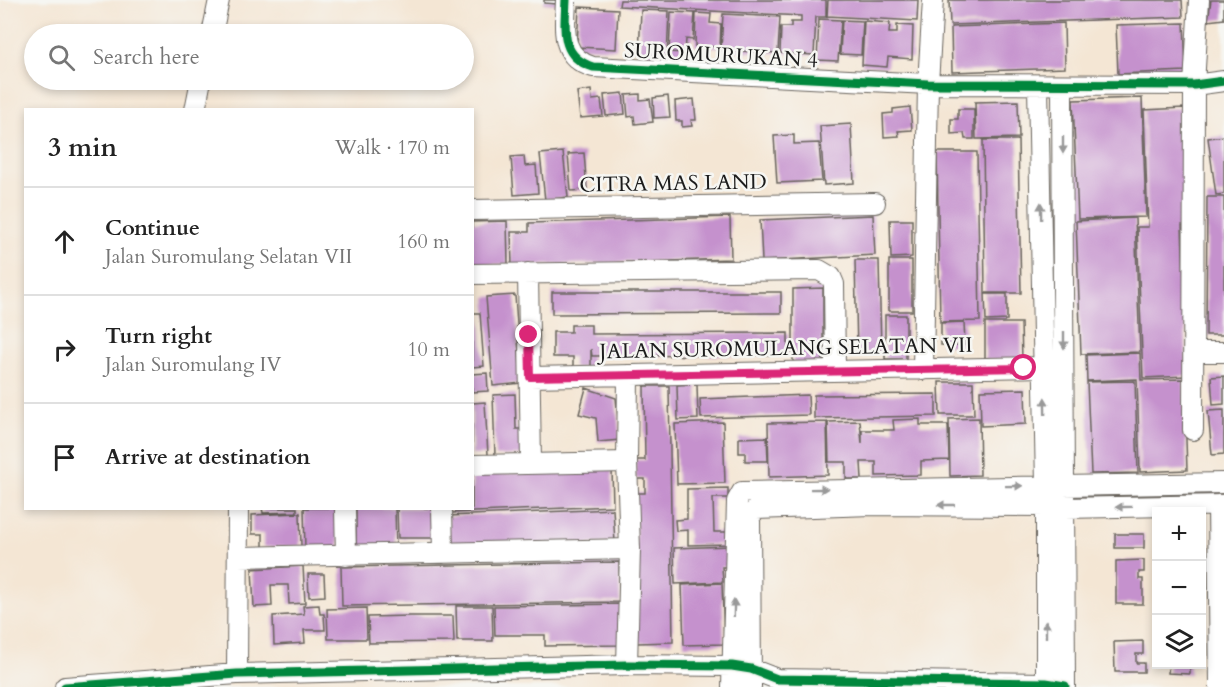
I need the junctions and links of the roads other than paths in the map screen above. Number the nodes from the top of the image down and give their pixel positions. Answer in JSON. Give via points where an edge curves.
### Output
{"nodes":[{"id":1,"x":219,"y":0,"type":"edge"},
{"id":2,"x":566,"y":0,"type":"edge"},
{"id":3,"x":933,"y":0,"type":"edge"},
{"id":4,"x":1199,"y":0,"type":"edge"},
{"id":5,"x":214,"y":24,"type":"edge"},
{"id":6,"x":1224,"y":81,"type":"edge"},
{"id":7,"x":928,"y":84,"type":"junction"},
{"id":8,"x":1194,"y":85,"type":"junction"},
{"id":9,"x":1038,"y":86,"type":"junction"},
{"id":10,"x":1062,"y":86,"type":"junction"},
{"id":11,"x":199,"y":90,"type":"edge"},
{"id":12,"x":195,"y":108,"type":"edge"},
{"id":13,"x":874,"y":203,"type":"dead end"},
{"id":14,"x":474,"y":210,"type":"edge"},
{"id":15,"x":528,"y":273,"type":"junction"},
{"id":16,"x":474,"y":274,"type":"edge"},
{"id":17,"x":1194,"y":352,"type":"junction"},
{"id":18,"x":1224,"y":352,"type":"edge"},
{"id":19,"x":1044,"y":367,"type":"junction"},
{"id":20,"x":923,"y":370,"type":"junction"},
{"id":21,"x":835,"y":371,"type":"junction"},
{"id":22,"x":628,"y":375,"type":"junction"},
{"id":23,"x":530,"y":377,"type":"junction"},
{"id":24,"x":1193,"y":430,"type":"dead end"},
{"id":25,"x":627,"y":462,"type":"junction"},
{"id":26,"x":531,"y":464,"type":"junction"},
{"id":27,"x":474,"y":465,"type":"edge"},
{"id":28,"x":1224,"y":483,"type":"edge"},
{"id":29,"x":1055,"y":485,"type":"junction"},
{"id":30,"x":870,"y":497,"type":"junction"},
{"id":31,"x":1221,"y":505,"type":"edge"},
{"id":32,"x":1055,"y":507,"type":"junction"},
{"id":33,"x":238,"y":510,"type":"edge"},
{"id":34,"x":345,"y":510,"type":"edge"},
{"id":35,"x":442,"y":510,"type":"edge"},
{"id":36,"x":630,"y":549,"type":"junction"},
{"id":37,"x":443,"y":553,"type":"junction"},
{"id":38,"x":346,"y":556,"type":"junction"},
{"id":39,"x":238,"y":557,"type":"junction"},
{"id":40,"x":627,"y":665,"type":"junction"},
{"id":41,"x":237,"y":674,"type":"junction"},
{"id":42,"x":745,"y":674,"type":"edge"},
{"id":43,"x":768,"y":683,"type":"edge"},
{"id":44,"x":1056,"y":686,"type":"edge"},
{"id":45,"x":65,"y":687,"type":"edge"},
{"id":46,"x":732,"y":687,"type":"edge"},
{"id":47,"x":1220,"y":687,"type":"edge"}],
"edges":[{"from":1,"to":5,"type":"street"},
{"from":2,"to":7,"type":"street","name":"SUROMURUKAN 4","via":[[565,38],[568,49],[582,64]]},
{"from":3,"to":7,"type":"street"},
{"from":4,"to":8,"type":"street"},
{"from":6,"to":8,"type":"street"},
{"from":7,"to":9,"type":"street"},
{"from":7,"to":20,"type":"street"},
{"from":8,"to":10,"type":"street"},
{"from":8,"to":17,"type":"street"},
{"from":9,"to":10,"type":"street"},
{"from":19,"to":9,"type":"street","one_way":true},
{"from":10,"to":29,"type":"street","one_way":true},
{"from":11,"to":12,"type":"street"},
{"from":13,"to":14,"type":"street","name":"CITRA MAS LAND"},
{"from":15,"to":16,"type":"street"},
{"from":15,"to":21,"type":"street","via":[[826,272],[834,284]]},
{"from":15,"to":23,"type":"street"},
{"from":17,"to":18,"type":"street"},
{"from":17,"to":24,"type":"street"},
{"from":19,"to":20,"type":"street","name":"JALAN SUROMULANG SELATAN VII"},
{"from":29,"to":19,"type":"street","one_way":true},
{"from":20,"to":21,"type":"street","name":"JALAN SUROMULANG SELATAN VII"},
{"from":21,"to":22,"type":"street","name":"JALAN SUROMULANG SELATAN VII"},
{"from":22,"to":23,"type":"street","name":"JALAN SUROMULANG SELATAN VII"},
{"from":22,"to":25,"type":"street"},
{"from":23,"to":26,"type":"street"},
{"from":25,"to":26,"type":"street"},
{"from":25,"to":36,"type":"street"},
{"from":26,"to":27,"type":"street"},
{"from":28,"to":29,"type":"street"},
{"from":30,"to":29,"type":"street","one_way":true},
{"from":29,"to":32,"type":"street"},
{"from":32,"to":30,"type":"street","one_way":true},
{"from":30,"to":42,"type":"street","via":[[760,507],[752,512]]},
{"from":31,"to":32,"type":"street","one_way":true},
{"from":31,"to":47,"type":"street"},
{"from":32,"to":44,"type":"street"},
{"from":33,"to":39,"type":"street"},
{"from":34,"to":38,"type":"street"},
{"from":35,"to":37,"type":"street"},
{"from":36,"to":37,"type":"street"},
{"from":36,"to":40,"type":"street"},
{"from":37,"to":38,"type":"street"},
{"from":38,"to":39,"type":"street"},
{"from":39,"to":41,"type":"street"},
{"from":40,"to":41,"type":"street"},
{"from":40,"to":42,"type":"street"},
{"from":41,"to":45,"type":"street"},
{"from":42,"to":43,"type":"street"},
{"from":42,"to":46,"type":"street"},
{"from":43,"to":44,"type":"street"}]}
